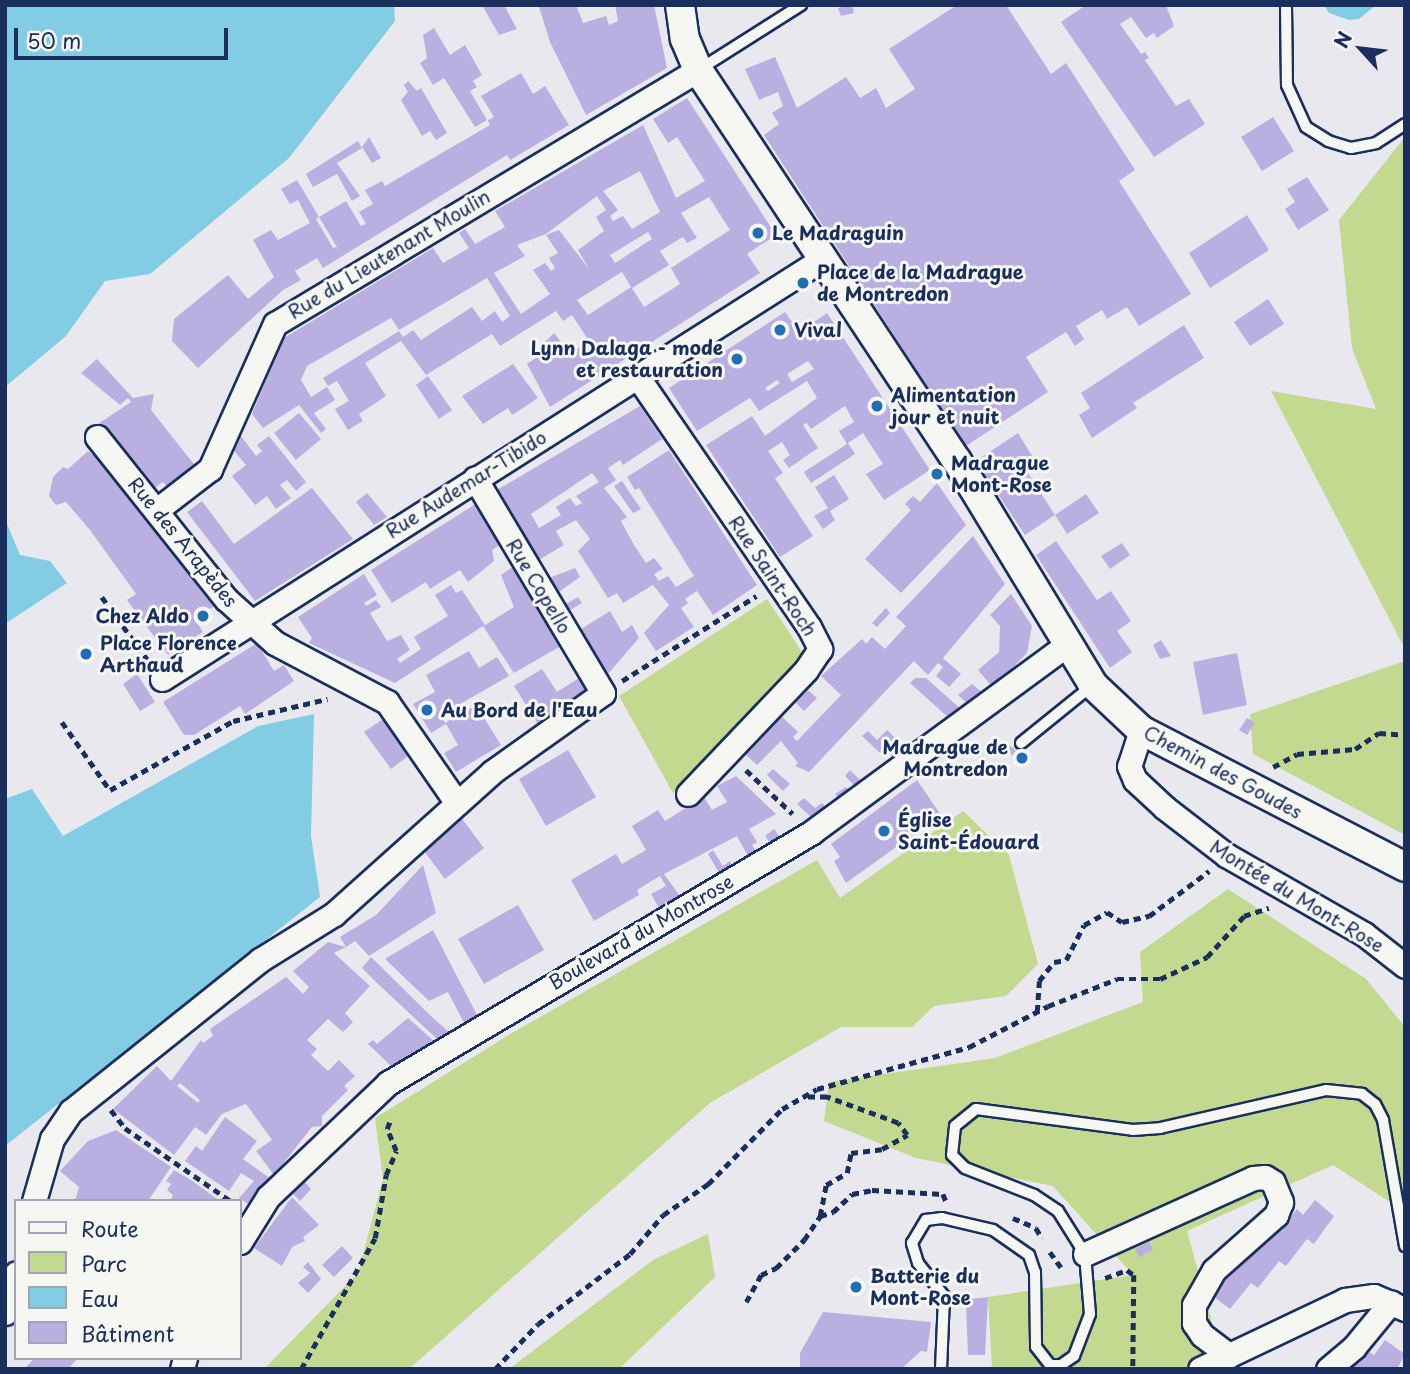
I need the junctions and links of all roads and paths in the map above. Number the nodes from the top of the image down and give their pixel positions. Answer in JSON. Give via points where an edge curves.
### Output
{"nodes":[{"id":1,"x":680,"y":5,"type":"edge"},
{"id":2,"x":801,"y":5,"type":"edge"},
{"id":3,"x":1286,"y":5,"type":"edge"},
{"id":4,"x":698,"y":70,"type":"junction"},
{"id":5,"x":1405,"y":124,"type":"edge"},
{"id":6,"x":824,"y":258,"type":"junction"},
{"id":7,"x":637,"y":376,"type":"junction"},
{"id":8,"x":97,"y":438,"type":"dead end"},
{"id":9,"x":474,"y":478,"type":"junction"},
{"id":10,"x":158,"y":509,"type":"junction"},
{"id":11,"x":102,"y":597,"type":"dead end"},
{"id":12,"x":745,"y":603,"type":"dead end"},
{"id":13,"x":250,"y":622,"type":"junction"},
{"id":14,"x":1066,"y":646,"type":"junction"},
{"id":15,"x":162,"y":679,"type":"joint"},
{"id":16,"x":354,"y":684,"type":"junction"},
{"id":17,"x":1093,"y":685,"type":"junction"},
{"id":18,"x":603,"y":693,"type":"junction"},
{"id":19,"x":62,"y":722,"type":"dead end"},
{"id":20,"x":1142,"y":730,"type":"junction"},
{"id":21,"x":1405,"y":735,"type":"edge"},
{"id":22,"x":1021,"y":743,"type":"dead end"},
{"id":23,"x":758,"y":781,"type":"dead end"},
{"id":24,"x":1258,"y":792,"type":"junction"},
{"id":25,"x":688,"y":794,"type":"dead end"},
{"id":26,"x":457,"y":803,"type":"junction"},
{"id":27,"x":812,"y":832,"type":"junction"},
{"id":28,"x":1226,"y":855,"type":"junction"},
{"id":29,"x":1405,"y":867,"type":"edge"},
{"id":30,"x":1299,"y":898,"type":"junction"},
{"id":31,"x":1405,"y":965,"type":"edge"},
{"id":32,"x":1037,"y":1012,"type":"junction"},
{"id":33,"x":388,"y":1083,"type":"junction"},
{"id":34,"x":95,"y":1091,"type":"junction"},
{"id":35,"x":804,"y":1097,"type":"junction"},
{"id":36,"x":35,"y":1199,"type":"edge"},
{"id":37,"x":228,"y":1199,"type":"edge"},
{"id":38,"x":242,"y":1239,"type":"edge"},
{"id":39,"x":1405,"y":1245,"type":"edge"},
{"id":40,"x":1085,"y":1254,"type":"junction"},
{"id":41,"x":14,"y":1280,"type":"edge"},
{"id":42,"x":1091,"y":1282,"type":"junction"},
{"id":43,"x":746,"y":1302,"type":"dead end"},
{"id":44,"x":1398,"y":1306,"type":"edge"},
{"id":45,"x":5,"y":1314,"type":"edge"},
{"id":46,"x":1229,"y":1355,"type":"junction"},
{"id":47,"x":301,"y":1369,"type":"edge"},
{"id":48,"x":495,"y":1369,"type":"edge"},
{"id":49,"x":941,"y":1369,"type":"edge"},
{"id":50,"x":1133,"y":1369,"type":"edge"},
{"id":51,"x":1200,"y":1369,"type":"edge"},
{"id":52,"x":1328,"y":1369,"type":"edge"}],
"edges":[{"from":1,"to":4,"type":"street","name":"Chemin des Goudes","via":[[685,39]]},
{"from":2,"to":4,"type":"lane"},
{"from":3,"to":5,"type":"lane","via":[[1287,85],[1306,127],[1351,148],[1376,143]]},
{"from":4,"to":6,"type":"street","name":"Chemin des Goudes"},
{"from":4,"to":10,"type":"street","name":"Rue du Lieutenant Moulin","via":[[275,324],[210,469]]},
{"from":6,"to":7,"type":"street","name":"Rue Audemar-Tibido"},
{"from":6,"to":14,"type":"street","name":"Chemin des Goudes","via":[[957,461]]},
{"from":7,"to":9,"type":"street","name":"Rue Audemar-Tibido"},
{"from":7,"to":25,"type":"street","name":"Rue Saint-Roch","via":[[820,649],[806,670]]},
{"from":8,"to":10,"type":"street","name":"Rue des Arapèdes"},
{"from":9,"to":13,"type":"street","name":"Rue Audemar-Tibido"},
{"from":9,"to":18,"type":"street","name":"Rue Copello"},
{"from":10,"to":13,"type":"street","name":"Rue des Arapèdes","via":[[226,599]]},
{"from":11,"to":15,"type":"path"},
{"from":12,"to":18,"type":"path"},
{"from":13,"to":15,"type":"street","name":"Rue Audemar-Tibido"},
{"from":13,"to":16,"type":"street","name":"Rue des Arapèdes","via":[[289,651]]},
{"from":14,"to":17,"type":"street","name":"Chemin des Goudes"},
{"from":14,"to":27,"type":"street","name":"Boulevard du Montrose"},
{"from":16,"to":19,"type":"path","via":[[325,700],[233,721],[110,790]]},
{"from":16,"to":26,"type":"street","name":"Rue des Arapèdes","via":[[393,709]]},
{"from":17,"to":20,"type":"street","name":"Chemin des Goudes"},
{"from":17,"to":22,"type":"lane"},
{"from":18,"to":26,"type":"street"},
{"from":20,"to":24,"type":"street","name":"Chemin des Goudes"},
{"from":20,"to":28,"type":"street","name":"Montée du Mont-Rose","via":[[1128,757],[1135,780]]},
{"from":21,"to":24,"type":"path","via":[[1379,733],[1355,749],[1297,754],[1276,761]]},
{"from":23,"to":27,"type":"path"},
{"from":24,"to":29,"type":"street","name":"Chemin des Goudes"},
{"from":26,"to":34,"type":"street","via":[[334,914],[260,960]]},
{"from":27,"to":33,"type":"street","name":"Boulevard du Montrose"},
{"from":28,"to":30,"type":"street","name":"Montée du Mont-Rose"},
{"from":28,"to":32,"type":"path","via":[[1180,896],[1149,916],[1122,922],[1107,912],[1084,925],[1066,960],[1054,962],[1039,981]]},
{"from":30,"to":31,"type":"street","name":"Montée du Mont-Rose","via":[[1364,934]]},
{"from":30,"to":32,"type":"path","via":[[1244,916],[1207,957],[1160,979],[1117,979]]},
{"from":32,"to":35,"type":"path","via":[[969,1047],[817,1089]]},
{"from":33,"to":38,"type":"street","name":"Boulevard du Montrose","via":[[268,1197]]},
{"from":33,"to":47,"type":"path","via":[[395,1102],[387,1129],[396,1152],[386,1175],[375,1238]]},
{"from":34,"to":36,"type":"street","via":[[56,1131]]},
{"from":34,"to":37,"type":"path","via":[[125,1128]]},
{"from":35,"to":43,"type":"path","via":[[827,1097],[898,1123],[907,1135],[882,1149],[851,1153],[847,1173],[826,1185],[820,1216],[804,1240],[776,1268],[761,1275]]},
{"from":35,"to":48,"type":"path","via":[[767,1121],[708,1184],[663,1215],[630,1254],[538,1325]]},
{"from":39,"to":40,"type":"lane","via":[[1383,1119],[1375,1104],[1355,1092],[1311,1093],[1160,1128],[1108,1129],[987,1108],[961,1118],[951,1135],[957,1162],[1047,1202],[1073,1230]]},
{"from":40,"to":42,"type":"lane"},
{"from":40,"to":46,"type":"street","via":[[1253,1178],[1265,1177],[1277,1188],[1279,1209],[1214,1270],[1194,1304],[1195,1322],[1202,1335]]},
{"from":41,"to":45,"type":"street"},
{"from":42,"to":49,"type":"lane","via":[[1083,1342],[1069,1361],[1050,1365],[1036,1346],[1035,1272],[1029,1255],[993,1230],[942,1218],[926,1220],[912,1243],[918,1263],[944,1296]]},
{"from":42,"to":50,"type":"path","via":[[1127,1270],[1134,1275]]},
{"from":44,"to":46,"type":"street","via":[[1374,1296],[1345,1300]]},
{"from":44,"to":52,"type":"street"},
{"from":46,"to":51,"type":"street"}]}
